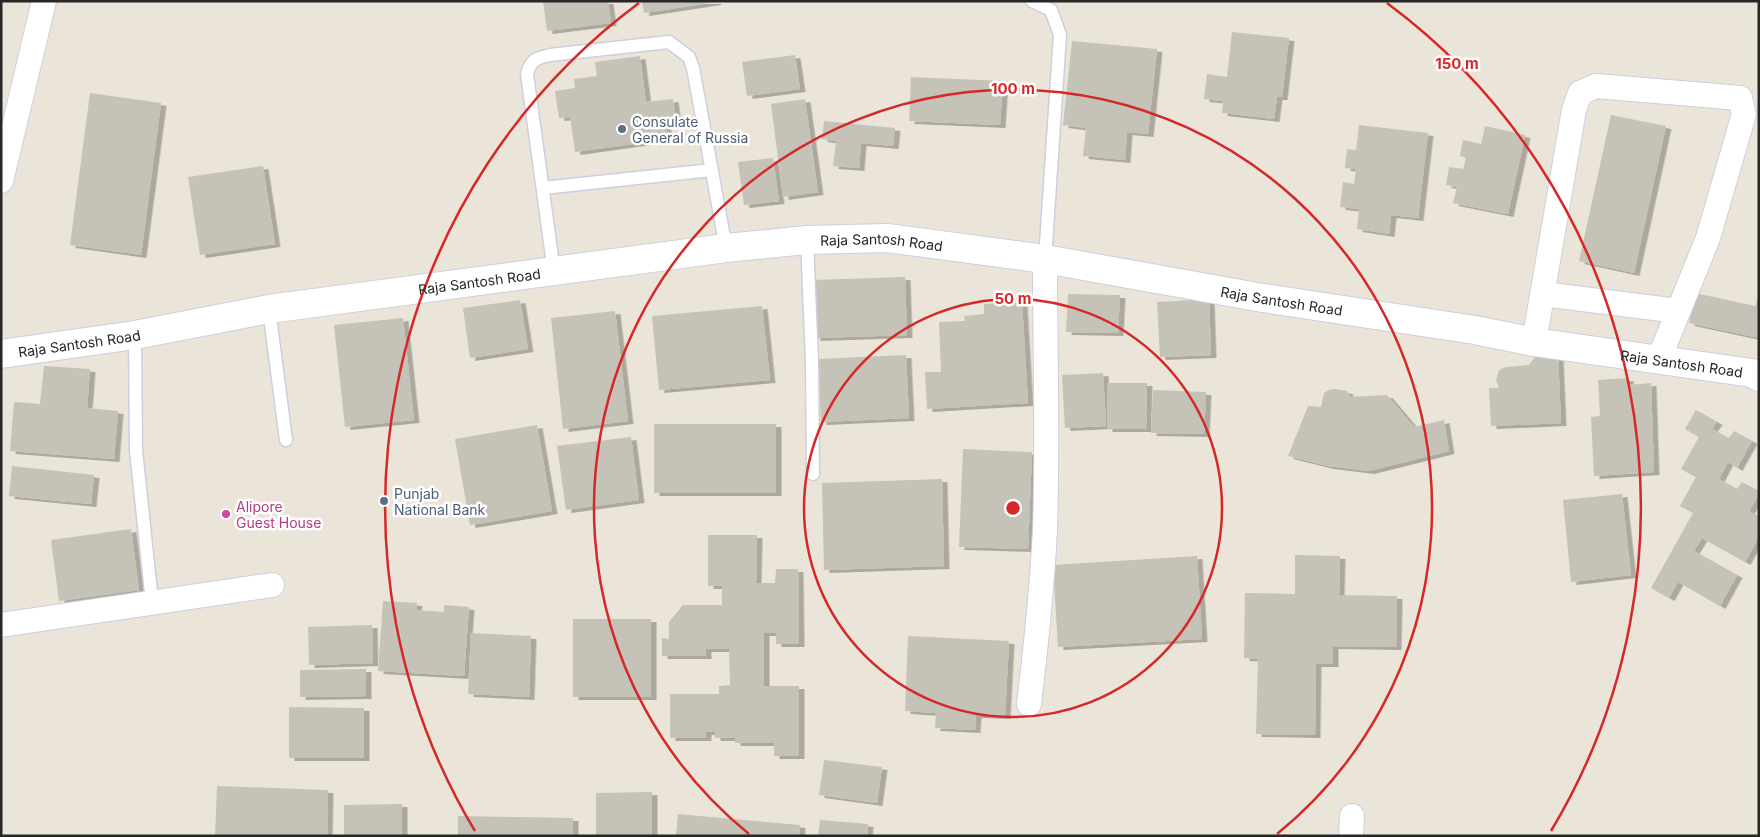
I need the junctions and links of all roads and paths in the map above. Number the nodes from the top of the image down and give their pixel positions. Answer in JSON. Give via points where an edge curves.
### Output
{"nodes":[{"id":1,"x":44,"y":1,"type":"edge"},
{"id":2,"x":1032,"y":1,"type":"edge"},
{"id":3,"x":712,"y":170,"type":"junction"},
{"id":4,"x":1,"y":181,"type":"edge"},
{"id":5,"x":543,"y":188,"type":"junction"},
{"id":6,"x":807,"y":240,"type":"junction"},
{"id":7,"x":726,"y":248,"type":"junction"},
{"id":8,"x":1045,"y":259,"type":"junction"},
{"id":9,"x":554,"y":272,"type":"junction"},
{"id":10,"x":1543,"y":294,"type":"junction"},
{"id":11,"x":269,"y":309,"type":"junction"},
{"id":12,"x":1678,"y":311,"type":"junction"},
{"id":13,"x":135,"y":334,"type":"junction"},
{"id":14,"x":1534,"y":342,"type":"junction"},
{"id":15,"x":1,"y":354,"type":"edge"},
{"id":16,"x":1660,"y":359,"type":"junction"},
{"id":17,"x":1759,"y":377,"type":"edge"},
{"id":18,"x":286,"y":440,"type":"dead end"},
{"id":19,"x":813,"y":474,"type":"dead end"},
{"id":20,"x":272,"y":585,"type":"dead end"},
{"id":21,"x":152,"y":602,"type":"junction"},
{"id":22,"x":1,"y":624,"type":"edge"},
{"id":23,"x":1029,"y":704,"type":"dead end"}],
"edges":[{"from":1,"to":4,"type":"street"},
{"from":2,"to":8,"type":"lane","via":[[1051,10],[1060,35]]},
{"from":3,"to":5,"type":"lane"},
{"from":3,"to":5,"type":"lane","via":[[689,57],[669,42],[649,44],[550,55],[530,64],[527,74]]},
{"from":3,"to":7,"type":"lane"},
{"from":5,"to":9,"type":"lane"},
{"from":6,"to":7,"type":"main road","name":"Raja Santosh Road"},
{"from":6,"to":8,"type":"main road","name":"Raja Santosh Road","via":[[888,238]]},
{"from":6,"to":19,"type":"lane"},
{"from":7,"to":9,"type":"main road","name":"Raja Santosh Road"},
{"from":8,"to":14,"type":"main road","name":"Raja Santosh Road","via":[[1248,296]]},
{"from":8,"to":23,"type":"street","via":[[1045,530]]},
{"from":9,"to":11,"type":"main road","name":"Raja Santosh Road"},
{"from":10,"to":12,"type":"street"},
{"from":10,"to":12,"type":"street","via":[[1574,110],[1580,93],[1596,86],[1740,98],[1744,114],[1708,238]]},
{"from":10,"to":14,"type":"street"},
{"from":11,"to":13,"type":"main road","name":"Raja Santosh Road"},
{"from":11,"to":18,"type":"lane"},
{"from":12,"to":16,"type":"street"},
{"from":13,"to":15,"type":"main road","name":"Raja Santosh Road"},
{"from":13,"to":21,"type":"lane","via":[[136,450]]},
{"from":14,"to":16,"type":"main road","name":"Raja Santosh Road"},
{"from":16,"to":17,"type":"main road","name":"Raja Santosh Road","via":[[1752,373]]},
{"from":20,"to":21,"type":"street"},
{"from":21,"to":22,"type":"street"}]}
